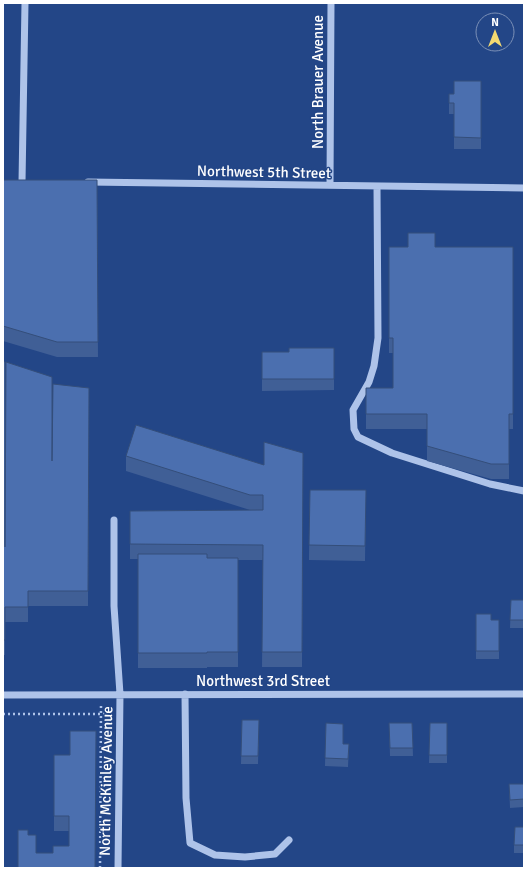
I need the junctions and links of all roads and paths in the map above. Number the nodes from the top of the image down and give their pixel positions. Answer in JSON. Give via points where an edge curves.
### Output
{"nodes":[{"id":1,"x":25,"y":3,"type":"edge"},
{"id":2,"x":331,"y":3,"type":"edge"},
{"id":3,"x":30,"y":182,"type":"edge"},
{"id":4,"x":77,"y":182,"type":"edge"},
{"id":5,"x":330,"y":185,"type":"junction"},
{"id":6,"x":377,"y":186,"type":"junction"},
{"id":7,"x":524,"y":188,"type":"edge"},
{"id":8,"x":524,"y":491,"type":"edge"},
{"id":9,"x":114,"y":520,"type":"dead end"},
{"id":10,"x":120,"y":694,"type":"junction"},
{"id":11,"x":185,"y":694,"type":"junction"},
{"id":12,"x":524,"y":694,"type":"edge"},
{"id":13,"x":3,"y":695,"type":"edge"},
{"id":14,"x":101,"y":695,"type":"junction"},
{"id":15,"x":3,"y":714,"type":"edge"},
{"id":16,"x":101,"y":714,"type":"junction"},
{"id":17,"x":120,"y":714,"type":"junction"},
{"id":18,"x":289,"y":840,"type":"dead end"},
{"id":19,"x":100,"y":868,"type":"edge"},
{"id":20,"x":118,"y":868,"type":"edge"}],
"edges":[{"from":1,"to":3,"type":"street","via":[[19,182]]},
{"from":2,"to":5,"type":"street","name":"North Brauer Avenue"},
{"from":4,"to":5,"type":"street","name":"Northwest 5th Street"},
{"from":5,"to":6,"type":"street","name":"Northwest 5th Street"},
{"from":6,"to":7,"type":"street","name":"Northwest 5th Street"},
{"from":6,"to":8,"type":"street","via":[[378,338],[374,366],[353,410],[354,430],[358,437],[392,453],[490,484]]},
{"from":9,"to":10,"type":"street","name":"North McKinley Avenue","via":[[114,606]]},
{"from":10,"to":11,"type":"street","name":"Northwest 3rd Street"},
{"from":10,"to":14,"type":"street","name":"Northwest 3rd Street"},
{"from":10,"to":17,"type":"street","name":"North McKinley Avenue"},
{"from":11,"to":12,"type":"street","name":"Northwest 3rd Street"},
{"from":11,"to":18,"type":"street","via":[[186,798],[190,843],[215,855],[245,857],[275,854]]},
{"from":13,"to":14,"type":"street","name":"Northwest 3rd Street"},
{"from":14,"to":16,"type":"path"},
{"from":15,"to":16,"type":"path"},
{"from":16,"to":17,"type":"path"},
{"from":16,"to":19,"type":"path"},
{"from":17,"to":20,"type":"street","name":"North McKinley Avenue"}]}
